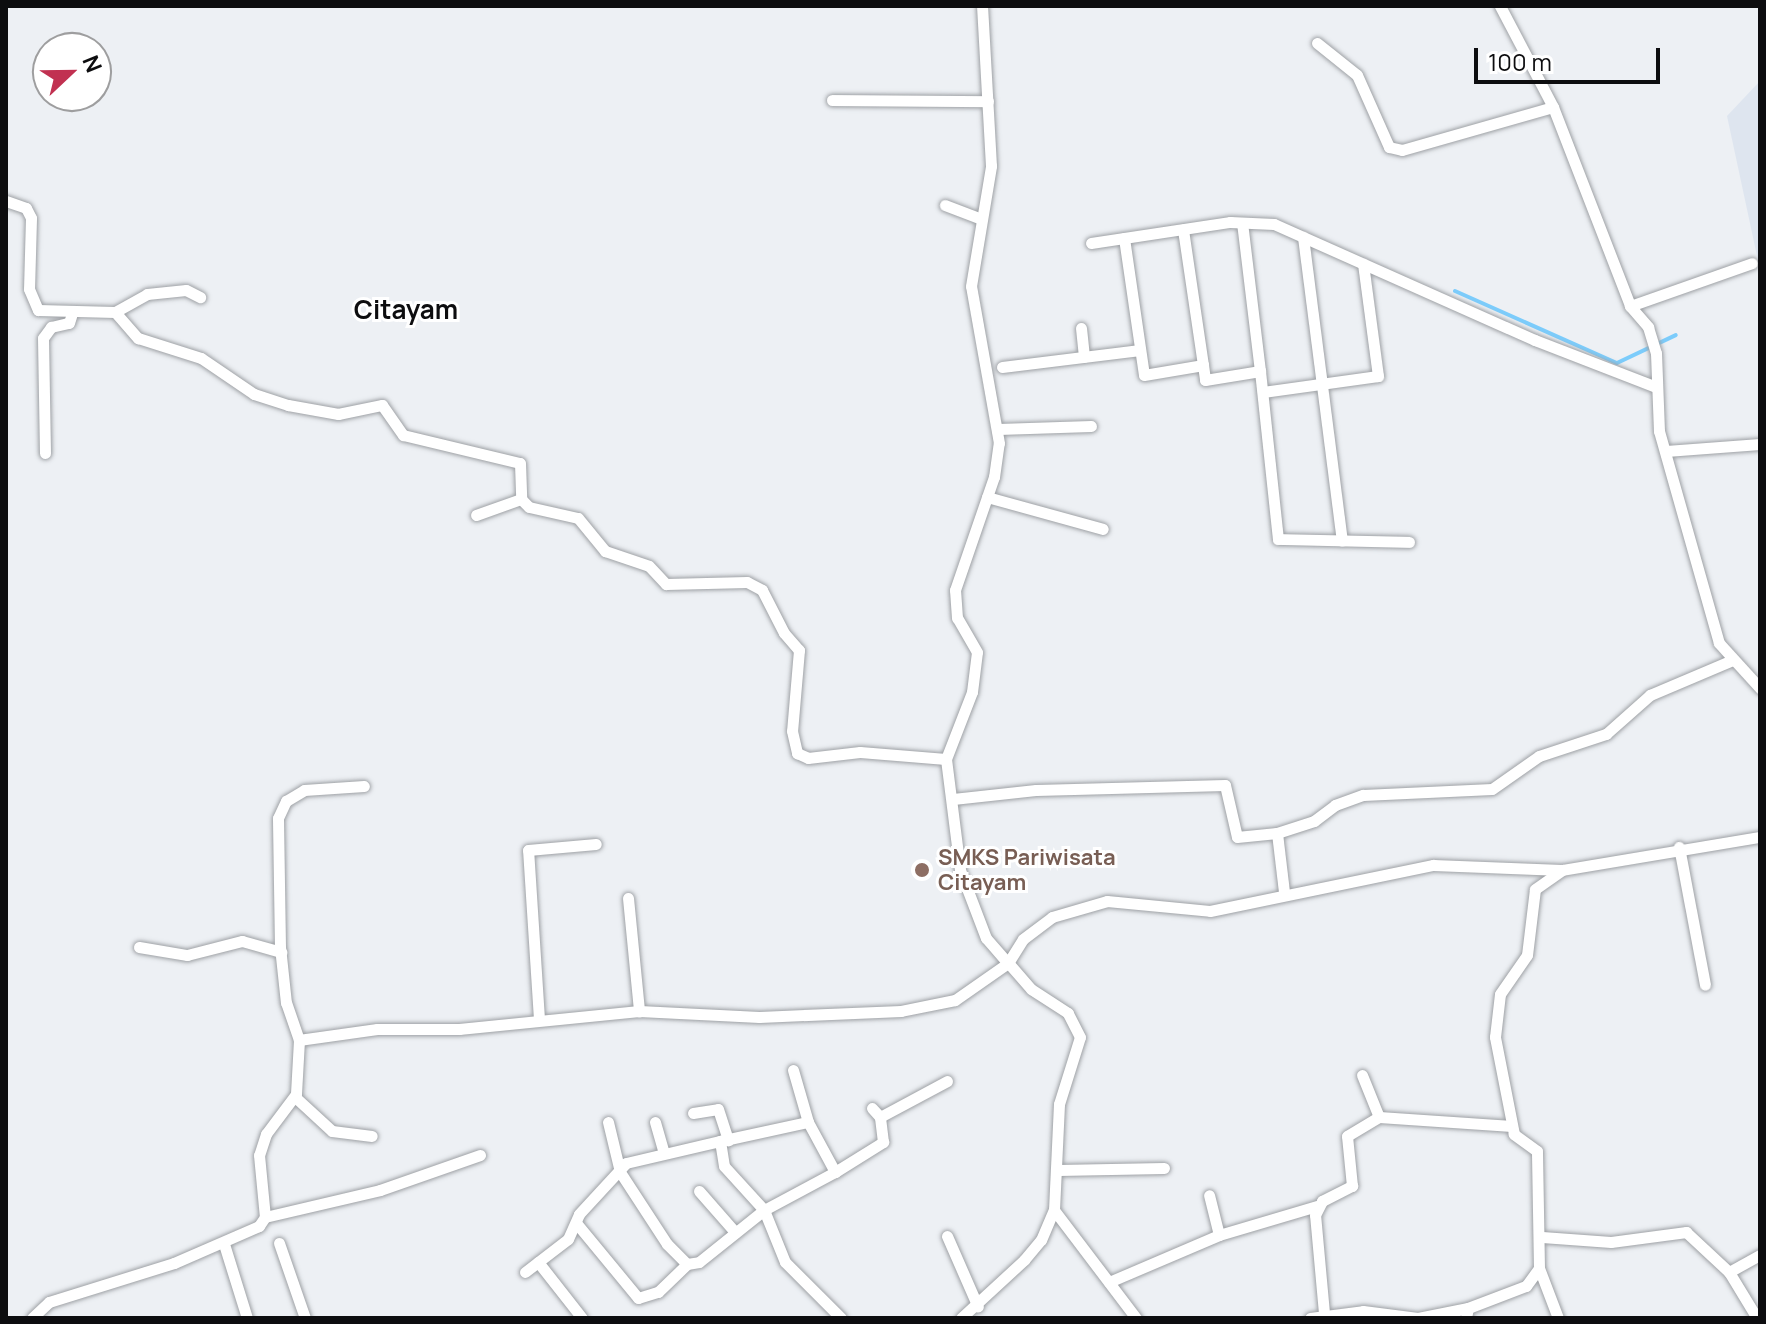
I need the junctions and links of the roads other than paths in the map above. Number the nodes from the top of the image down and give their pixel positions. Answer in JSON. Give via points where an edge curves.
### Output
{"nodes":[{"id":1,"x":982,"y":6,"type":"edge"},
{"id":2,"x":1500,"y":6,"type":"edge"},
{"id":3,"x":1317,"y":43,"type":"dead end"},
{"id":4,"x":832,"y":100,"type":"dead end"},
{"id":5,"x":988,"y":101,"type":"junction"},
{"id":6,"x":1553,"y":107,"type":"junction"},
{"id":7,"x":6,"y":201,"type":"edge"},
{"id":8,"x":945,"y":205,"type":"dead end"},
{"id":9,"x":979,"y":218,"type":"junction"},
{"id":10,"x":1242,"y":223,"type":"junction"},
{"id":11,"x":1183,"y":229,"type":"junction"},
{"id":12,"x":1303,"y":237,"type":"junction"},
{"id":13,"x":1124,"y":238,"type":"junction"},
{"id":14,"x":1091,"y":243,"type":"dead end"},
{"id":15,"x":1752,"y":263,"type":"dead end"},
{"id":16,"x":1363,"y":264,"type":"junction"},
{"id":17,"x":200,"y":297,"type":"dead end"},
{"id":18,"x":1630,"y":306,"type":"junction"},
{"id":19,"x":115,"y":312,"type":"junction"},
{"id":20,"x":72,"y":313,"type":"junction"},
{"id":21,"x":1081,"y":328,"type":"dead end"},
{"id":22,"x":1140,"y":350,"type":"junction"},
{"id":23,"x":1084,"y":357,"type":"junction"},
{"id":24,"x":1203,"y":365,"type":"junction"},
{"id":25,"x":1002,"y":367,"type":"dead end"},
{"id":26,"x":1260,"y":371,"type":"junction"},
{"id":27,"x":1322,"y":387,"type":"junction"},
{"id":28,"x":1656,"y":387,"type":"junction"},
{"id":29,"x":1263,"y":392,"type":"junction"},
{"id":30,"x":1091,"y":426,"type":"dead end"},
{"id":31,"x":998,"y":429,"type":"junction"},
{"id":32,"x":1760,"y":444,"type":"edge"},
{"id":33,"x":1666,"y":451,"type":"junction"},
{"id":34,"x":45,"y":453,"type":"dead end"},
{"id":35,"x":987,"y":497,"type":"junction"},
{"id":36,"x":521,"y":499,"type":"junction"},
{"id":37,"x":476,"y":515,"type":"dead end"},
{"id":38,"x":1103,"y":529,"type":"dead end"},
{"id":39,"x":1342,"y":541,"type":"junction"},
{"id":40,"x":1409,"y":542,"type":"dead end"},
{"id":41,"x":1730,"y":661,"type":"junction"},
{"id":42,"x":1760,"y":688,"type":"edge"},
{"id":43,"x":946,"y":759,"type":"junction"},
{"id":44,"x":364,"y":786,"type":"dead end"},
{"id":45,"x":953,"y":799,"type":"junction"},
{"id":46,"x":1277,"y":833,"type":"junction"},
{"id":47,"x":1760,"y":837,"type":"edge"},
{"id":48,"x":596,"y":844,"type":"dead end"},
{"id":49,"x":1679,"y":847,"type":"junction"},
{"id":50,"x":1562,"y":870,"type":"junction"},
{"id":51,"x":1284,"y":892,"type":"junction"},
{"id":52,"x":628,"y":898,"type":"dead end"},
{"id":53,"x":139,"y":947,"type":"dead end"},
{"id":54,"x":281,"y":952,"type":"junction"},
{"id":55,"x":1008,"y":963,"type":"junction"},
{"id":56,"x":1705,"y":985,"type":"dead end"},
{"id":57,"x":639,"y":1011,"type":"junction"},
{"id":58,"x":539,"y":1019,"type":"junction"},
{"id":59,"x":299,"y":1040,"type":"junction"},
{"id":60,"x":793,"y":1070,"type":"dead end"},
{"id":61,"x":1362,"y":1075,"type":"dead end"},
{"id":62,"x":947,"y":1081,"type":"dead end"},
{"id":63,"x":295,"y":1097,"type":"junction"},
{"id":64,"x":693,"y":1113,"type":"dead end"},
{"id":65,"x":1379,"y":1117,"type":"junction"},
{"id":66,"x":608,"y":1122,"type":"dead end"},
{"id":67,"x":655,"y":1122,"type":"dead end"},
{"id":68,"x":808,"y":1122,"type":"junction"},
{"id":69,"x":1512,"y":1126,"type":"junction"},
{"id":70,"x":372,"y":1136,"type":"dead end"},
{"id":71,"x":724,"y":1140,"type":"junction"},
{"id":72,"x":664,"y":1153,"type":"junction"},
{"id":73,"x":480,"y":1155,"type":"dead end"},
{"id":74,"x":1164,"y":1168,"type":"dead end"},
{"id":75,"x":1058,"y":1170,"type":"junction"},
{"id":76,"x":620,"y":1172,"type":"junction"},
{"id":77,"x":835,"y":1172,"type":"junction"},
{"id":78,"x":699,"y":1191,"type":"dead end"},
{"id":79,"x":1209,"y":1195,"type":"dead end"},
{"id":80,"x":1317,"y":1206,"type":"junction"},
{"id":81,"x":764,"y":1210,"type":"junction"},
{"id":82,"x":1054,"y":1210,"type":"junction"},
{"id":83,"x":265,"y":1217,"type":"junction"},
{"id":84,"x":577,"y":1224,"type":"junction"},
{"id":85,"x":735,"y":1232,"type":"junction"},
{"id":86,"x":1219,"y":1235,"type":"junction"},
{"id":87,"x":947,"y":1236,"type":"dead end"},
{"id":88,"x":1542,"y":1237,"type":"junction"},
{"id":89,"x":279,"y":1243,"type":"dead end"},
{"id":90,"x":224,"y":1244,"type":"junction"},
{"id":91,"x":1760,"y":1255,"type":"edge"},
{"id":92,"x":538,"y":1262,"type":"junction"},
{"id":93,"x":687,"y":1264,"type":"junction"},
{"id":94,"x":1539,"y":1268,"type":"junction"},
{"id":95,"x":525,"y":1272,"type":"dead end"},
{"id":96,"x":1729,"y":1272,"type":"junction"},
{"id":97,"x":1109,"y":1282,"type":"junction"},
{"id":98,"x":978,"y":1307,"type":"junction"},
{"id":99,"x":1324,"y":1313,"type":"junction"},
{"id":100,"x":1467,"y":1313,"type":"edge"},
{"id":101,"x":32,"y":1318,"type":"edge"},
{"id":102,"x":247,"y":1318,"type":"edge"},
{"id":103,"x":305,"y":1318,"type":"edge"},
{"id":104,"x":582,"y":1318,"type":"edge"},
{"id":105,"x":841,"y":1318,"type":"edge"},
{"id":106,"x":961,"y":1318,"type":"edge"},
{"id":107,"x":1136,"y":1318,"type":"edge"},
{"id":108,"x":1310,"y":1318,"type":"edge"},
{"id":109,"x":1558,"y":1318,"type":"edge"},
{"id":110,"x":1757,"y":1318,"type":"edge"}],
"edges":[{"from":1,"to":5,"type":"street"},
{"from":2,"to":6,"type":"street"},
{"from":3,"to":6,"type":"street","via":[[1357,75],[1389,147],[1402,150]]},
{"from":4,"to":5,"type":"street"},
{"from":5,"to":9,"type":"street","via":[[991,166]]},
{"from":6,"to":18,"type":"street"},
{"from":7,"to":20,"type":"street","via":[[26,208],[31,218],[33,307]]},
{"from":8,"to":9,"type":"street"},
{"from":9,"to":31,"type":"street","via":[[971,286]]},
{"from":10,"to":11,"type":"street"},
{"from":10,"to":12,"type":"street","via":[[1274,224]]},
{"from":10,"to":26,"type":"street"},
{"from":11,"to":13,"type":"street"},
{"from":11,"to":24,"type":"street"},
{"from":12,"to":16,"type":"street"},
{"from":12,"to":27,"type":"street"},
{"from":13,"to":14,"type":"street"},
{"from":13,"to":22,"type":"street"},
{"from":15,"to":18,"type":"street"},
{"from":16,"to":27,"type":"street","via":[[1378,376]]},
{"from":16,"to":28,"type":"street"},
{"from":17,"to":19,"type":"street","via":[[186,290],[147,294]]},
{"from":18,"to":28,"type":"street","via":[[1648,327],[1656,353]]},
{"from":19,"to":20,"type":"street"},
{"from":19,"to":36,"type":"street","via":[[138,338],[201,358],[254,394],[338,414],[382,405],[403,435],[509,457],[522,470]]},
{"from":20,"to":34,"type":"street","via":[[69,323],[51,327],[43,338]]},
{"from":21,"to":23,"type":"street"},
{"from":22,"to":23,"type":"street"},
{"from":22,"to":24,"type":"street","via":[[1144,375]]},
{"from":23,"to":25,"type":"street"},
{"from":24,"to":26,"type":"street","via":[[1205,380]]},
{"from":26,"to":29,"type":"street"},
{"from":27,"to":29,"type":"street"},
{"from":27,"to":39,"type":"street"},
{"from":28,"to":33,"type":"street","via":[[1657,424]]},
{"from":29,"to":39,"type":"street","via":[[1278,539]]},
{"from":30,"to":31,"type":"street"},
{"from":31,"to":35,"type":"street","via":[[997,466]]},
{"from":32,"to":33,"type":"street"},
{"from":33,"to":41,"type":"street","via":[[1719,643]]},
{"from":35,"to":38,"type":"street"},
{"from":35,"to":43,"type":"street","via":[[955,590],[957,618],[977,652],[972,692]]},
{"from":36,"to":37,"type":"street"},
{"from":36,"to":43,"type":"street","via":[[544,513],[578,518],[605,551],[649,566],[666,584],[747,582],[762,590],[799,650],[792,743],[803,756],[882,752]]},
{"from":39,"to":40,"type":"street"},
{"from":41,"to":42,"type":"street"},
{"from":41,"to":46,"type":"street","via":[[1657,692],[1606,734],[1539,756],[1492,789],[1363,795]]},
{"from":43,"to":45,"type":"street"},
{"from":44,"to":54,"type":"street","via":[[304,790],[280,808],[275,832]]},
{"from":45,"to":46,"type":"street","via":[[1036,790],[1225,785],[1237,837]]},
{"from":45,"to":55,"type":"street","via":[[960,870],[986,938]]},
{"from":46,"to":51,"type":"street"},
{"from":47,"to":49,"type":"street"},
{"from":48,"to":58,"type":"street","via":[[528,850]]},
{"from":49,"to":50,"type":"street"},
{"from":49,"to":56,"type":"street"},
{"from":50,"to":51,"type":"street","via":[[1433,865]]},
{"from":50,"to":69,"type":"street","via":[[1535,889],[1527,955],[1506,980],[1496,1015]]},
{"from":51,"to":55,"type":"street","via":[[1210,911],[1107,901],[1078,906],[1030,933]]},
{"from":52,"to":57,"type":"street"},
{"from":53,"to":54,"type":"street","via":[[187,955],[242,941]]},
{"from":54,"to":59,"type":"street","via":[[286,1003]]},
{"from":55,"to":57,"type":"street","via":[[964,995],[931,1007],[759,1017]]},
{"from":55,"to":75,"type":"street","via":[[1031,989],[1068,1013],[1078,1029],[1079,1047],[1059,1104]]},
{"from":57,"to":58,"type":"street"},
{"from":58,"to":59,"type":"street"},
{"from":59,"to":63,"type":"street"},
{"from":60,"to":68,"type":"street"},
{"from":61,"to":65,"type":"street"},
{"from":62,"to":77,"type":"street","via":[[876,1112],[883,1134],[878,1149]]},
{"from":63,"to":70,"type":"street","via":[[332,1131]]},
{"from":63,"to":83,"type":"street","via":[[262,1145],[259,1178]]},
{"from":64,"to":71,"type":"street","via":[[718,1109]]},
{"from":65,"to":69,"type":"street"},
{"from":65,"to":80,"type":"street","via":[[1347,1136],[1349,1190]]},
{"from":66,"to":76,"type":"street"},
{"from":67,"to":72,"type":"street"},
{"from":68,"to":71,"type":"street"},
{"from":68,"to":77,"type":"street"},
{"from":69,"to":88,"type":"street","via":[[1517,1138],[1537,1151]]},
{"from":71,"to":72,"type":"street"},
{"from":71,"to":81,"type":"street","via":[[730,1174]]},
{"from":72,"to":76,"type":"street","via":[[636,1159]]},
{"from":73,"to":83,"type":"street","via":[[372,1193]]},
{"from":74,"to":75,"type":"street"},
{"from":75,"to":82,"type":"street"},
{"from":76,"to":84,"type":"street","via":[[586,1206]]},
{"from":76,"to":93,"type":"street","via":[[667,1244]]},
{"from":77,"to":81,"type":"street"},
{"from":78,"to":85,"type":"street"},
{"from":79,"to":86,"type":"street"},
{"from":80,"to":86,"type":"street"},
{"from":80,"to":99,"type":"street","via":[[1315,1242]]},
{"from":81,"to":85,"type":"street"},
{"from":81,"to":105,"type":"street","via":[[785,1262]]},
{"from":82,"to":97,"type":"street"},
{"from":82,"to":98,"type":"street","via":[[1041,1240]]},
{"from":83,"to":90,"type":"street","via":[[259,1226]]},
{"from":84,"to":92,"type":"street","via":[[568,1239]]},
{"from":84,"to":93,"type":"street","via":[[638,1298],[658,1292]]},
{"from":85,"to":93,"type":"street","via":[[699,1262]]},
{"from":86,"to":97,"type":"street"},
{"from":87,"to":98,"type":"street"},
{"from":88,"to":94,"type":"street"},
{"from":88,"to":96,"type":"street","via":[[1611,1242],[1686,1232]]},
{"from":89,"to":103,"type":"street"},
{"from":90,"to":101,"type":"street","via":[[49,1302]]},
{"from":90,"to":102,"type":"street"},
{"from":91,"to":96,"type":"street"},
{"from":92,"to":95,"type":"street"},
{"from":92,"to":104,"type":"street"},
{"from":94,"to":100,"type":"street","via":[[1509,1297]]},
{"from":94,"to":109,"type":"street"},
{"from":96,"to":110,"type":"street"},
{"from":97,"to":107,"type":"street"},
{"from":98,"to":106,"type":"street"},
{"from":99,"to":100,"type":"street","via":[[1363,1311],[1418,1318]]},
{"from":99,"to":108,"type":"street"}]}
